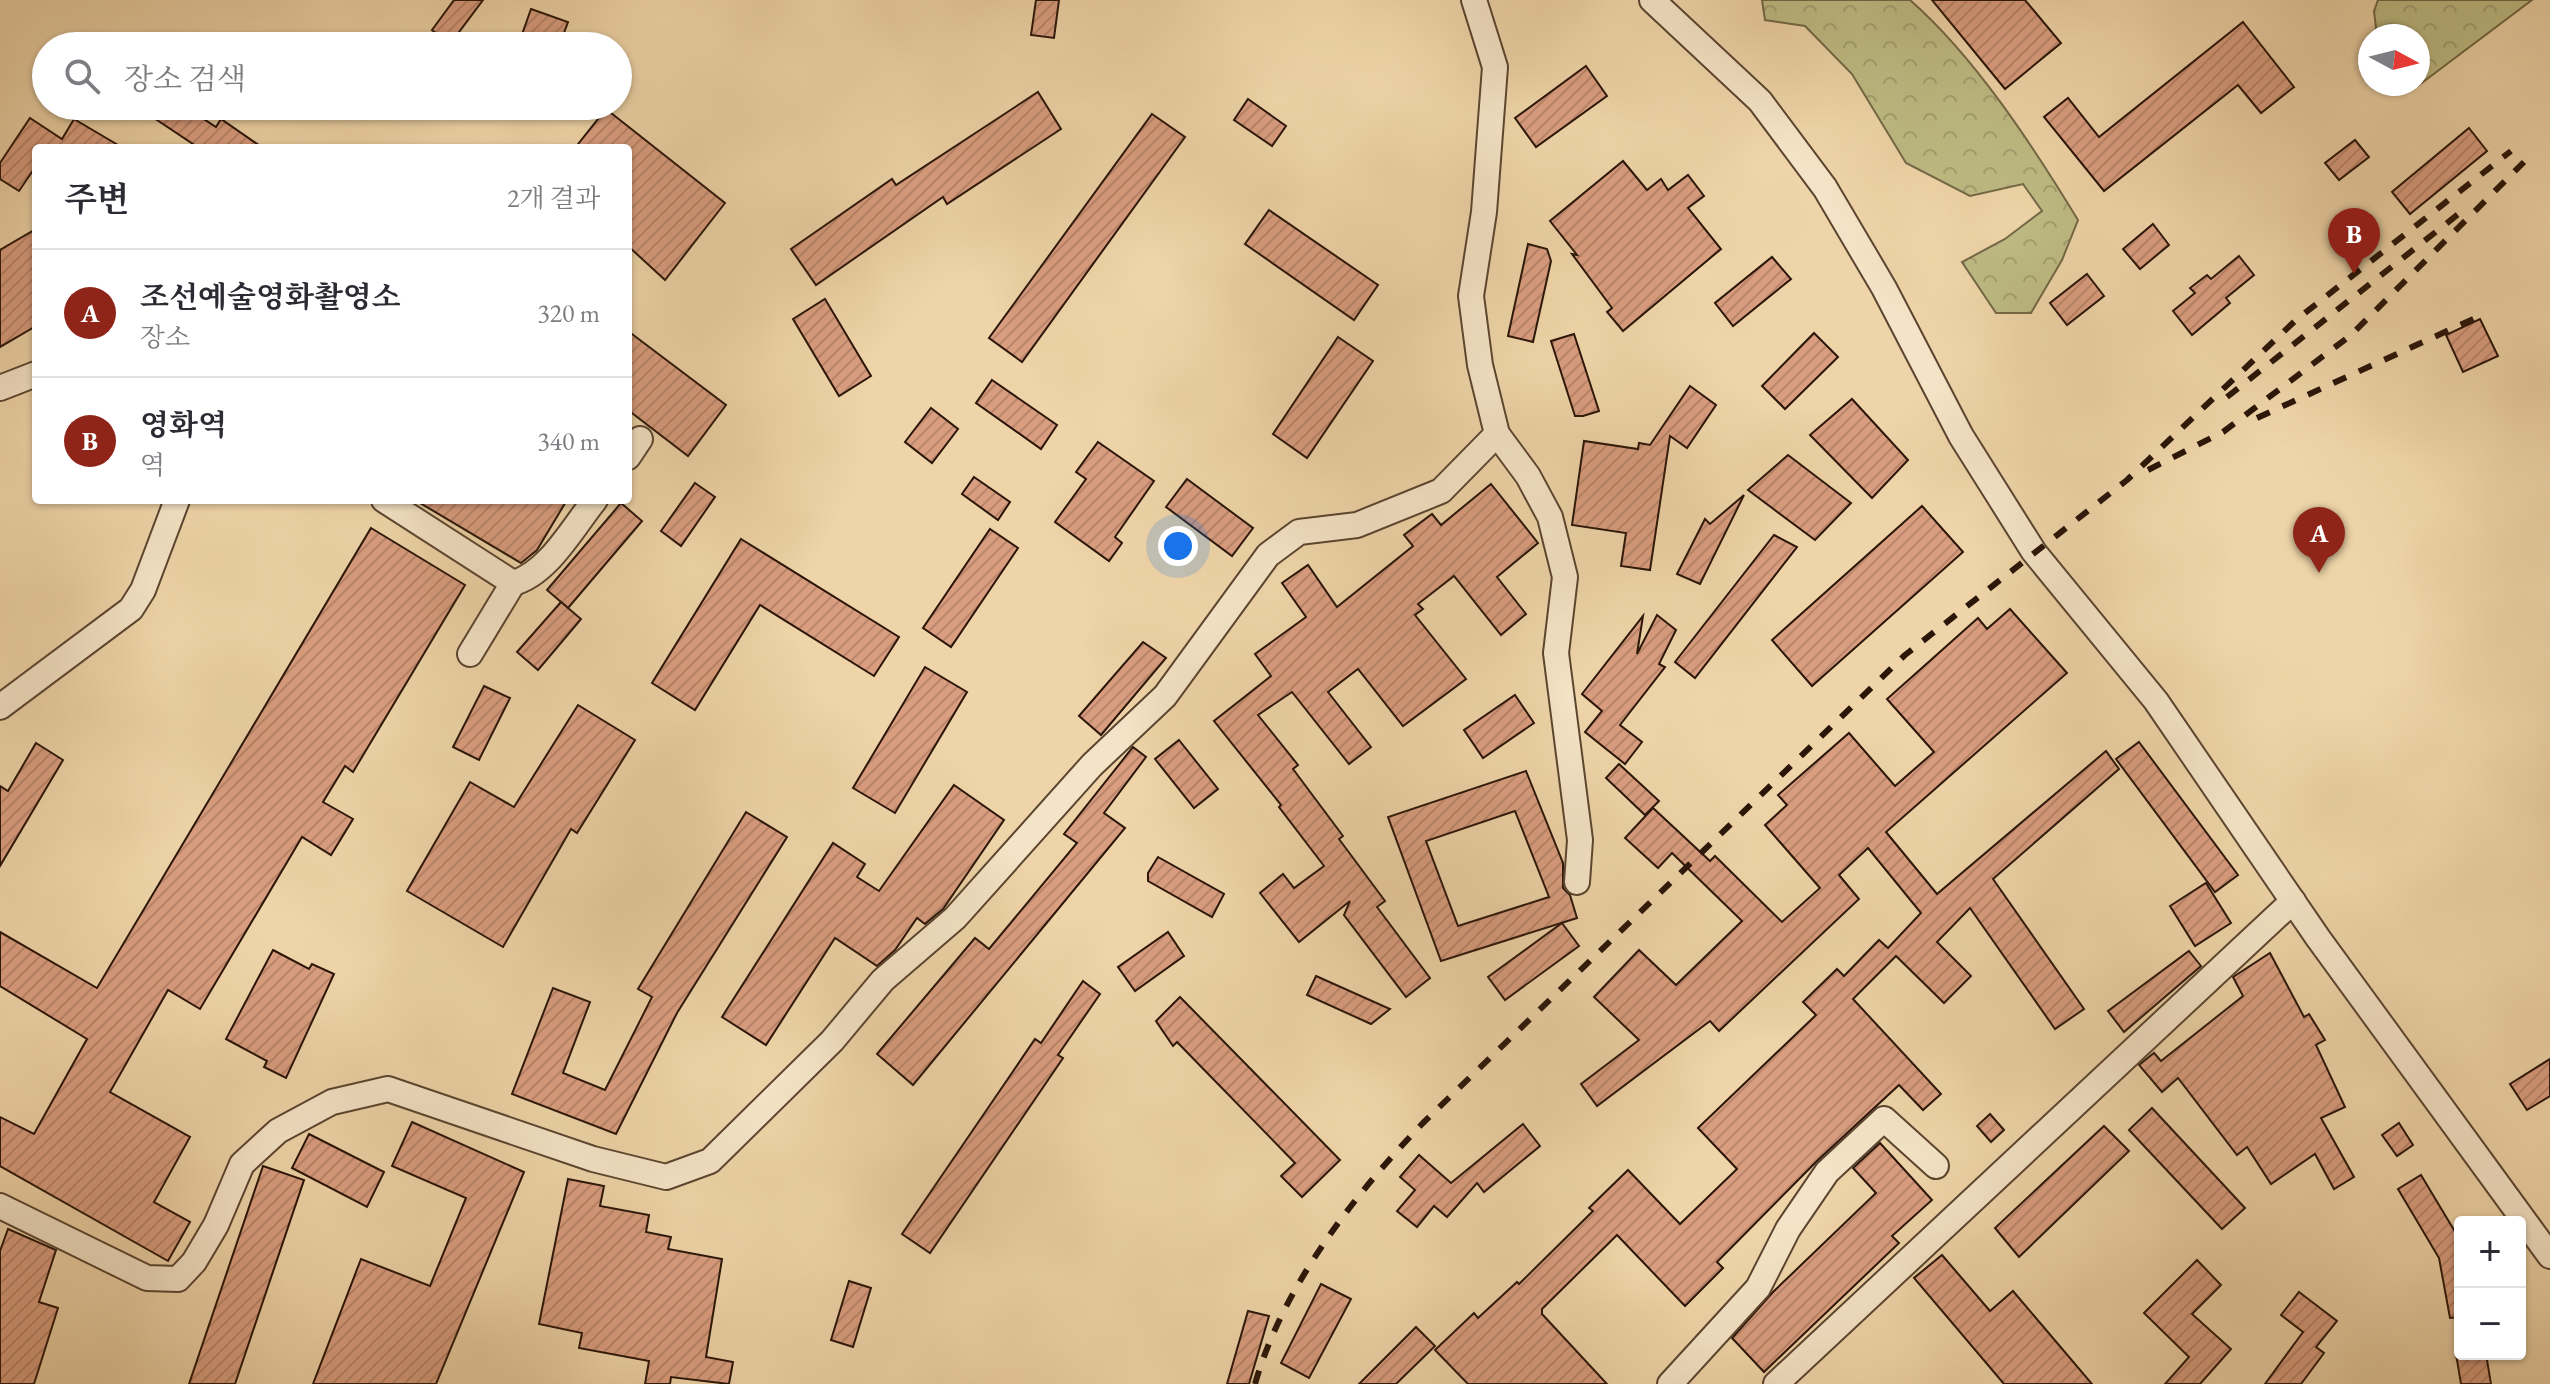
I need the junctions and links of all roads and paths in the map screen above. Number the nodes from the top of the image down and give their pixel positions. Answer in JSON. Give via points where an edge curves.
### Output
{"nodes":[{"id":1,"x":1474,"y":0,"type":"edge"},
{"id":2,"x":1652,"y":0,"type":"edge"},
{"id":3,"x":32,"y":376,"type":"edge"},
{"id":4,"x":0,"y":388,"type":"edge"},
{"id":5,"x":1497,"y":434,"type":"junction"},
{"id":6,"x":175,"y":504,"type":"edge"},
{"id":7,"x":390,"y":504,"type":"edge"},
{"id":8,"x":592,"y":504,"type":"edge"},
{"id":9,"x":513,"y":583,"type":"junction"},
{"id":10,"x":470,"y":654,"type":"dead end"},
{"id":11,"x":0,"y":707,"type":"edge"},
{"id":12,"x":1577,"y":882,"type":"dead end"},
{"id":13,"x":2293,"y":901,"type":"junction"},
{"id":14,"x":1936,"y":1166,"type":"dead end"},
{"id":15,"x":0,"y":1206,"type":"edge"},
{"id":16,"x":2550,"y":1256,"type":"edge"},
{"id":17,"x":1670,"y":1384,"type":"edge"},
{"id":18,"x":1776,"y":1384,"type":"edge"}],
"edges":[{"from":1,"to":5,"type":"street","via":[[1495,67],[1484,212],[1471,296]]},
{"from":2,"to":13,"type":"street","via":[[1760,101],[1825,188],[1961,436],[2034,552],[2156,701]]},
{"from":3,"to":4,"type":"street"},
{"from":5,"to":12,"type":"street","via":[[1550,517],[1565,577],[1556,653],[1580,840]]},
{"from":5,"to":15,"type":"street","via":[[1441,491],[1357,525],[1299,532],[1268,555],[1165,696],[1092,765],[955,918],[883,980],[832,1041],[710,1161],[666,1177],[593,1159],[388,1089],[332,1102],[278,1131],[242,1164],[216,1225],[178,1279],[147,1278]]},
{"from":6,"to":11,"type":"street","via":[[131,609]]},
{"from":7,"to":9,"type":"street"},
{"from":8,"to":9,"type":"street","via":[[542,565]]},
{"from":9,"to":10,"type":"street"},
{"from":13,"to":16,"type":"street"},
{"from":13,"to":18,"type":"street"},
{"from":14,"to":17,"type":"street","via":[[1884,1119],[1827,1172],[1788,1229],[1758,1288]]}]}
